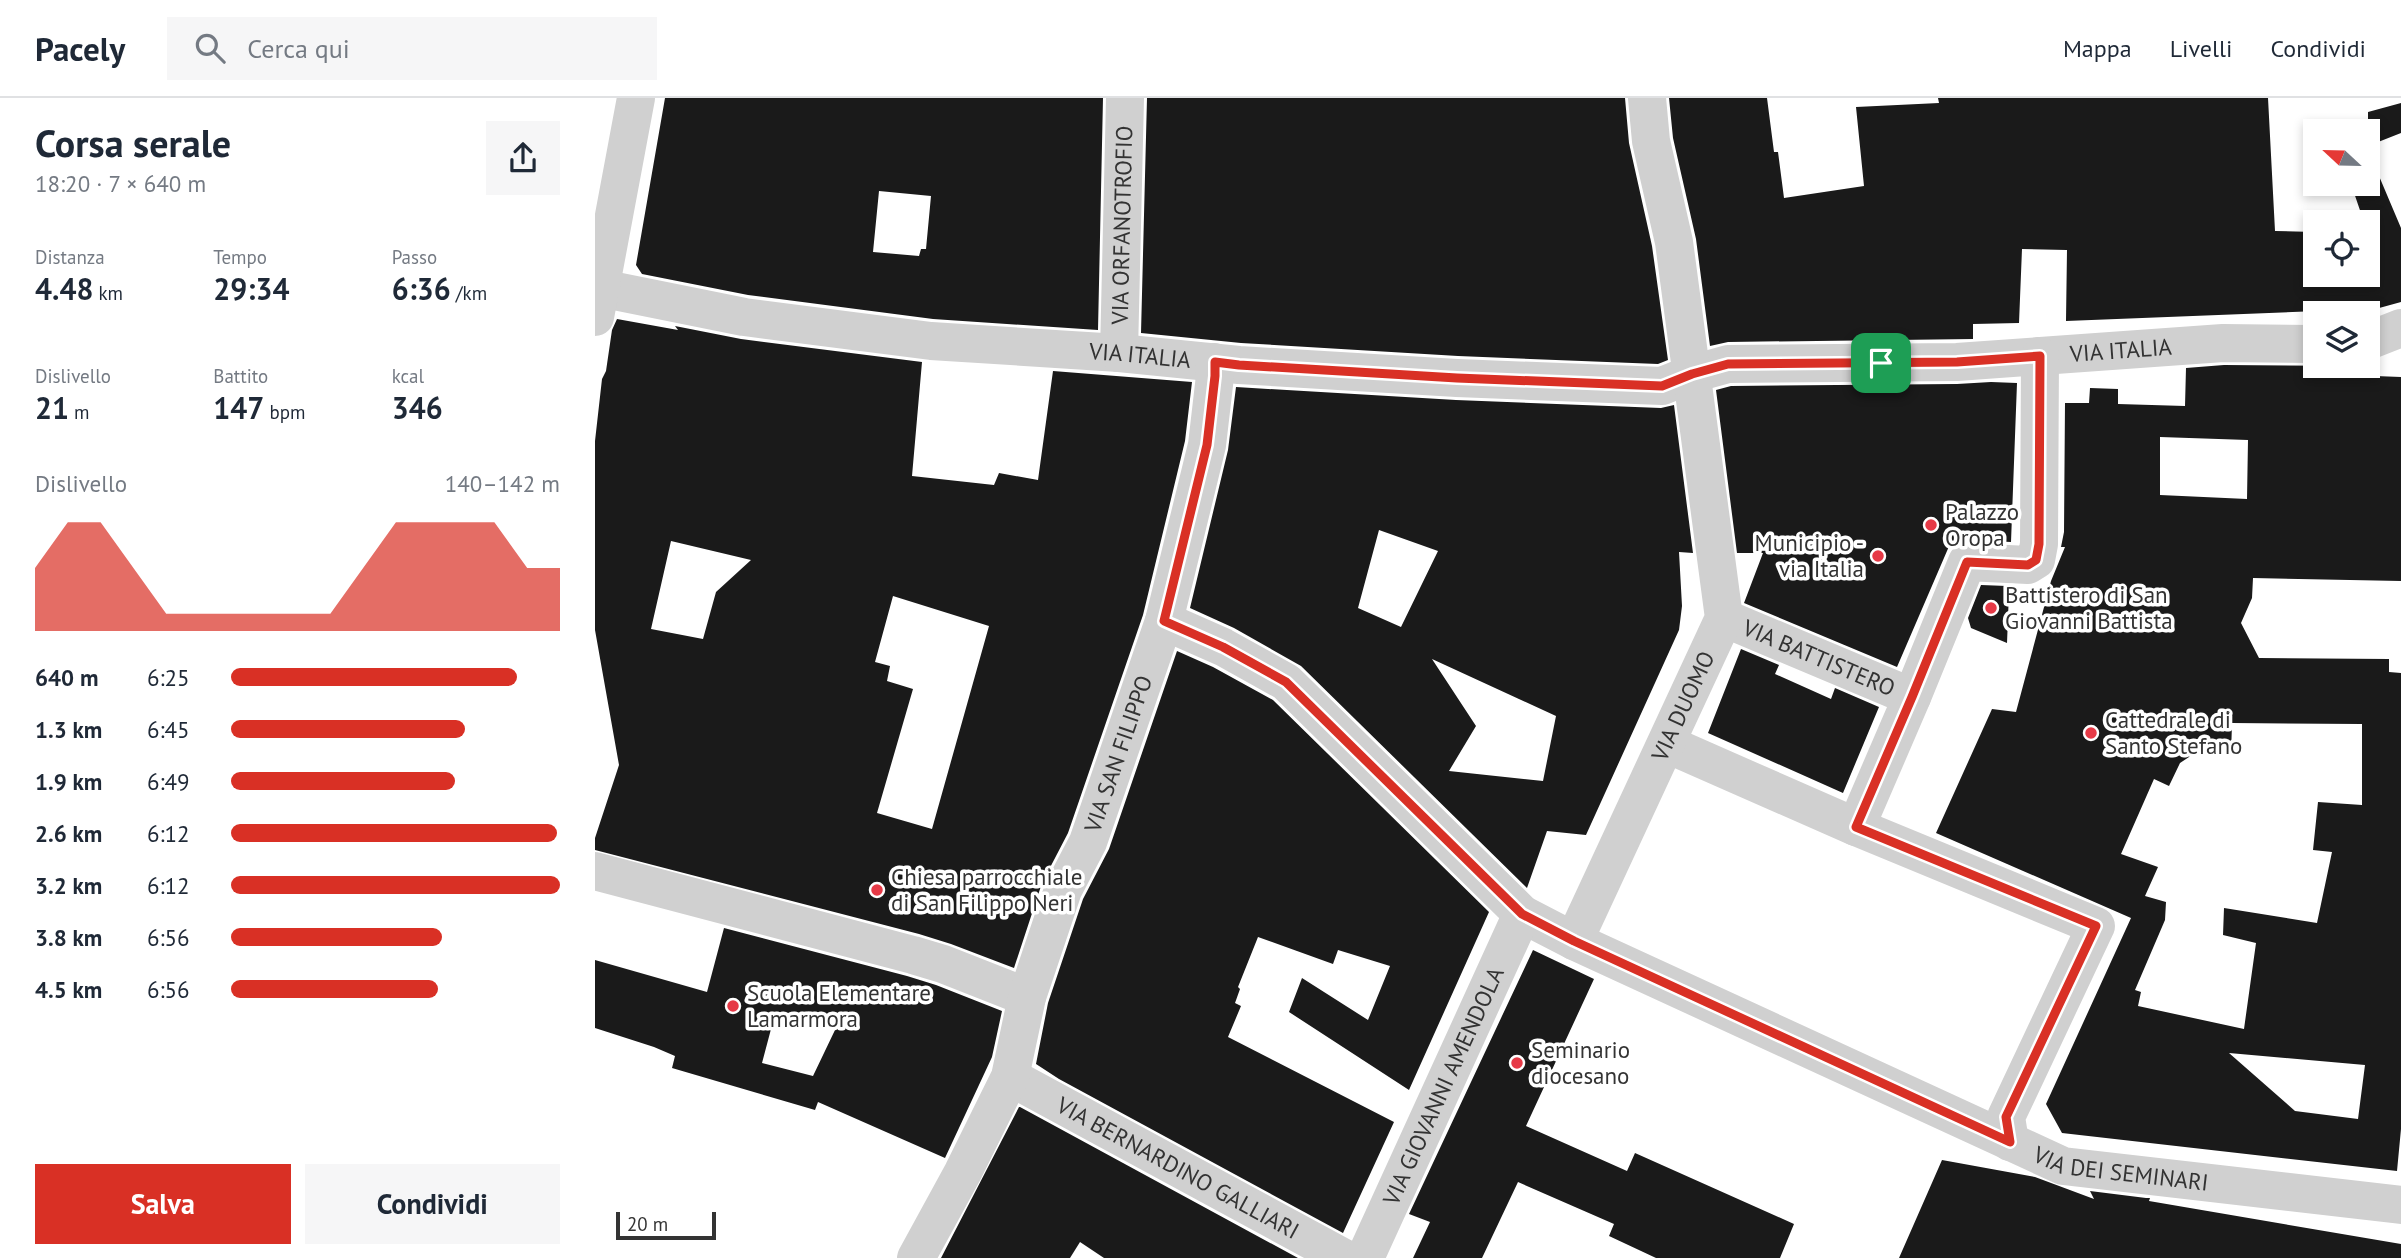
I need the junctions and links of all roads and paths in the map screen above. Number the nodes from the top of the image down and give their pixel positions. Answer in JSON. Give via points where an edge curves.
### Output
{"nodes":[{"id":1,"x":636,"y":98,"type":"edge"},
{"id":2,"x":1125,"y":98,"type":"edge"},
{"id":3,"x":1647,"y":98,"type":"edge"},
{"id":4,"x":597,"y":298,"type":"edge"},
{"id":5,"x":2401,"y":328,"type":"edge"},
{"id":6,"x":2380,"y":336,"type":"edge"},
{"id":7,"x":2303,"y":344,"type":"edge"},
{"id":8,"x":1119,"y":353,"type":"junction"},
{"id":9,"x":2040,"y":356,"type":"junction"},
{"id":10,"x":1215,"y":362,"type":"junction"},
{"id":11,"x":1692,"y":374,"type":"junction"},
{"id":12,"x":1724,"y":618,"type":"junction"},
{"id":13,"x":1164,"y":621,"type":"junction"},
{"id":14,"x":1912,"y":697,"type":"junction"},
{"id":15,"x":1667,"y":744,"type":"junction"},
{"id":16,"x":1856,"y":827,"type":"junction"},
{"id":17,"x":595,"y":871,"type":"edge"},
{"id":18,"x":1522,"y":914,"type":"junction"},
{"id":19,"x":1574,"y":941,"type":"junction"},
{"id":20,"x":1027,"y":997,"type":"junction"},
{"id":21,"x":1010,"y":1077,"type":"junction"},
{"id":22,"x":2010,"y":1142,"type":"junction"},
{"id":23,"x":2401,"y":1205,"type":"edge"},
{"id":24,"x":916,"y":1258,"type":"edge"},
{"id":25,"x":1344,"y":1258,"type":"edge"},
{"id":26,"x":1365,"y":1258,"type":"edge"}],
"edges":[{"from":1,"to":4,"type":"street"},
{"from":2,"to":8,"type":"street","name":"VIA ORFANOTROFIO"},
{"from":3,"to":11,"type":"street"},
{"from":4,"to":8,"type":"street","name":"VIA ITALIA","via":[[931,341]]},
{"from":5,"to":6,"type":"street"},
{"from":7,"to":9,"type":"street","name":"VIA ITALIA","via":[[2223,343]]},
{"from":8,"to":10,"type":"street","name":"VIA ITALIA"},
{"from":9,"to":11,"type":"street","name":"VIA ITALIA","via":[[1957,362],[1728,364]]},
{"from":9,"to":14,"type":"street","name":"VIA BATTISTERO","via":[[2036,560],[2028,565],[1967,562]]},
{"from":10,"to":11,"type":"street","name":"VIA ITALIA","via":[[1662,386]]},
{"from":10,"to":13,"type":"street","name":"VIA SAN FILIPPO","via":[[1207,445]]},
{"from":11,"to":12,"type":"street"},
{"from":12,"to":14,"type":"street","name":"VIA BATTISTERO"},
{"from":12,"to":15,"type":"street","name":"VIA DUOMO"},
{"from":13,"to":18,"type":"street","name":"VIA DEI SEMINARI","via":[[1286,682]]},
{"from":13,"to":20,"type":"street","name":"VIA SAN FILIPPO","via":[[1088,842],[1063,890]]},
{"from":14,"to":16,"type":"street"},
{"from":15,"to":16,"type":"street"},
{"from":15,"to":19,"type":"street","name":"VIA DUOMO"},
{"from":16,"to":22,"type":"street","via":[[2096,926],[2006,1117]]},
{"from":17,"to":20,"type":"street","via":[[913,955]]},
{"from":18,"to":19,"type":"street","name":"VIA DEI SEMINARI"},
{"from":18,"to":26,"type":"street","name":"VIA GIOVANNI AMENDOLA"},
{"from":19,"to":22,"type":"street","name":"VIA DEI SEMINARI"},
{"from":20,"to":21,"type":"street","name":"VIA SAN FILIPPO"},
{"from":21,"to":24,"type":"street","name":"VIA SAN FILIPPO"},
{"from":21,"to":25,"type":"street","name":"VIA BERNARDINO GALLIARI"},
{"from":22,"to":23,"type":"street","name":"VIA DEI SEMINARI","via":[[2063,1166]]}]}
